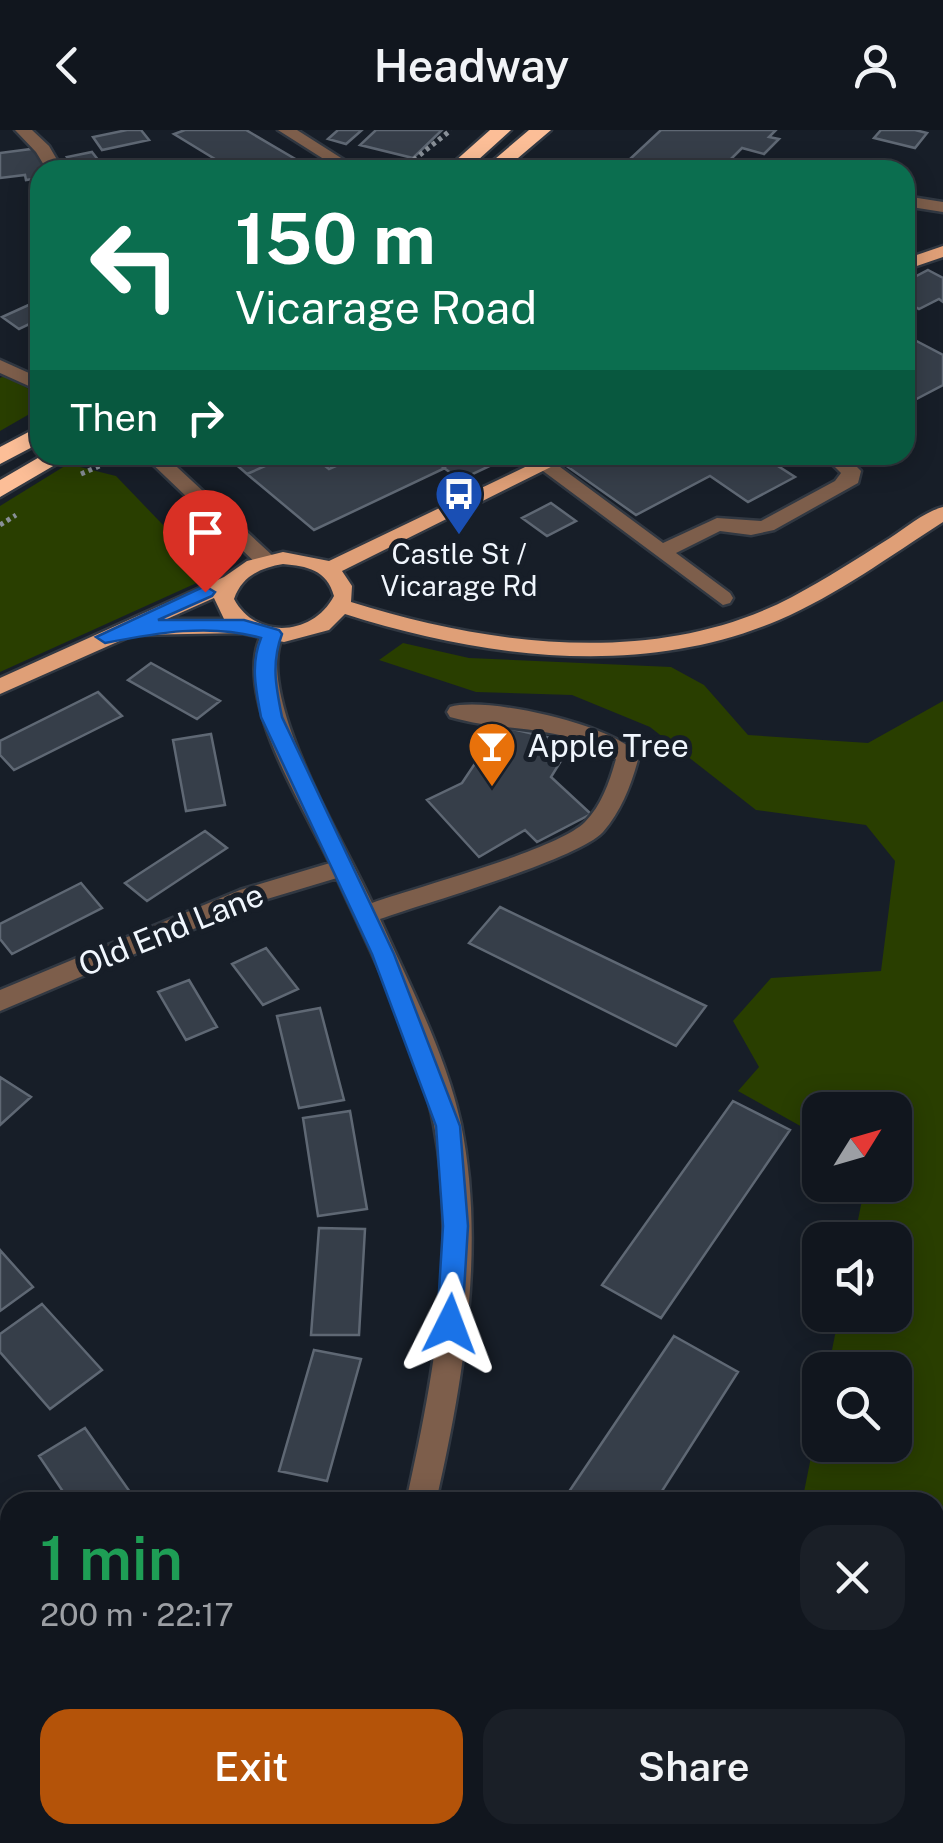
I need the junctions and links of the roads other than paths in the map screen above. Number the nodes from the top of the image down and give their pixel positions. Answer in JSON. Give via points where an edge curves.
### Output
{"nodes":[{"id":1,"x":22,"y":130,"type":"edge"},
{"id":2,"x":286,"y":130,"type":"edge"},
{"id":3,"x":501,"y":130,"type":"edge"},
{"id":4,"x":540,"y":130,"type":"edge"},
{"id":5,"x":0,"y":132,"type":"edge"},
{"id":6,"x":50,"y":160,"type":"edge"},
{"id":7,"x":336,"y":160,"type":"edge"},
{"id":8,"x":466,"y":160,"type":"edge"},
{"id":9,"x":504,"y":160,"type":"edge"},
{"id":10,"x":915,"y":203,"type":"edge"},
{"id":11,"x":943,"y":207,"type":"edge"},
{"id":12,"x":943,"y":251,"type":"edge"},
{"id":13,"x":915,"y":261,"type":"edge"},
{"id":14,"x":0,"y":366,"type":"edge"},
{"id":15,"x":30,"y":380,"type":"edge"},
{"id":16,"x":30,"y":439,"type":"edge"},
{"id":17,"x":0,"y":457,"type":"edge"},
{"id":18,"x":43,"y":465,"type":"edge"},
{"id":19,"x":163,"y":465,"type":"edge"},
{"id":20,"x":545,"y":465,"type":"joint"},
{"id":21,"x":845,"y":465,"type":"edge"},
{"id":22,"x":0,"y":490,"type":"edge"},
{"id":23,"x":943,"y":513,"type":"edge"},
{"id":24,"x":661,"y":552,"type":"junction"},
{"id":25,"x":266,"y":561,"type":"junction"},
{"id":26,"x":328,"y":569,"type":"junction"},
{"id":27,"x":231,"y":582,"type":"junction"},
{"id":28,"x":723,"y":598,"type":"dead end"},
{"id":29,"x":342,"y":606,"type":"junction"},
{"id":30,"x":244,"y":626,"type":"junction"},
{"id":31,"x":272,"y":634,"type":"junction"},
{"id":32,"x":105,"y":637,"type":"junction"},
{"id":33,"x":0,"y":687,"type":"edge"},
{"id":34,"x":458,"y":712,"type":"dead end"},
{"id":35,"x":344,"y":867,"type":"junction"},
{"id":36,"x":366,"y":914,"type":"junction"},
{"id":37,"x":0,"y":1001,"type":"edge"},
{"id":38,"x":422,"y":1492,"type":"edge"}],
"edges":[{"from":1,"to":5,"type":"street"},
{"from":1,"to":6,"type":"street"},
{"from":2,"to":7,"type":"street"},
{"from":3,"to":8,"type":"highway"},
{"from":4,"to":9,"type":"highway"},
{"from":10,"to":11,"type":"street"},
{"from":12,"to":13,"type":"main road"},
{"from":14,"to":15,"type":"street"},
{"from":16,"to":17,"type":"highway"},
{"from":18,"to":22,"type":"highway"},
{"from":19,"to":25,"type":"street"},
{"from":20,"to":24,"type":"street"},
{"from":20,"to":26,"type":"main road"},
{"from":21,"to":24,"type":"street","via":[[851,478],[767,526],[717,524]]},
{"from":23,"to":29,"type":"main road","via":[[754,623],[684,640],[507,645],[443,636]]},
{"from":24,"to":28,"type":"street"},
{"from":25,"to":26,"type":"main road","via":[[301,559]]},
{"from":25,"to":27,"type":"main road"},
{"from":26,"to":29,"type":"main road","via":[[342,586]]},
{"from":27,"to":30,"type":"main road","via":[[224,599]]},
{"from":27,"to":32,"type":"main road"},
{"from":29,"to":31,"type":"main road","via":[[318,627]]},
{"from":30,"to":31,"type":"main road"},
{"from":30,"to":32,"type":"main road","via":[[164,626]]},
{"from":31,"to":35,"type":"street","via":[[264,680],[272,717]]},
{"from":32,"to":33,"type":"main road"},
{"from":34,"to":36,"type":"street","via":[[606,739],[628,756],[619,788],[593,828],[562,847]]},
{"from":35,"to":36,"type":"street"},
{"from":35,"to":37,"type":"street","name":"Old End Lane","via":[[249,896]]},
{"from":36,"to":38,"type":"street","via":[[448,1126],[455,1226],[450,1324],[439,1426]]}]}
